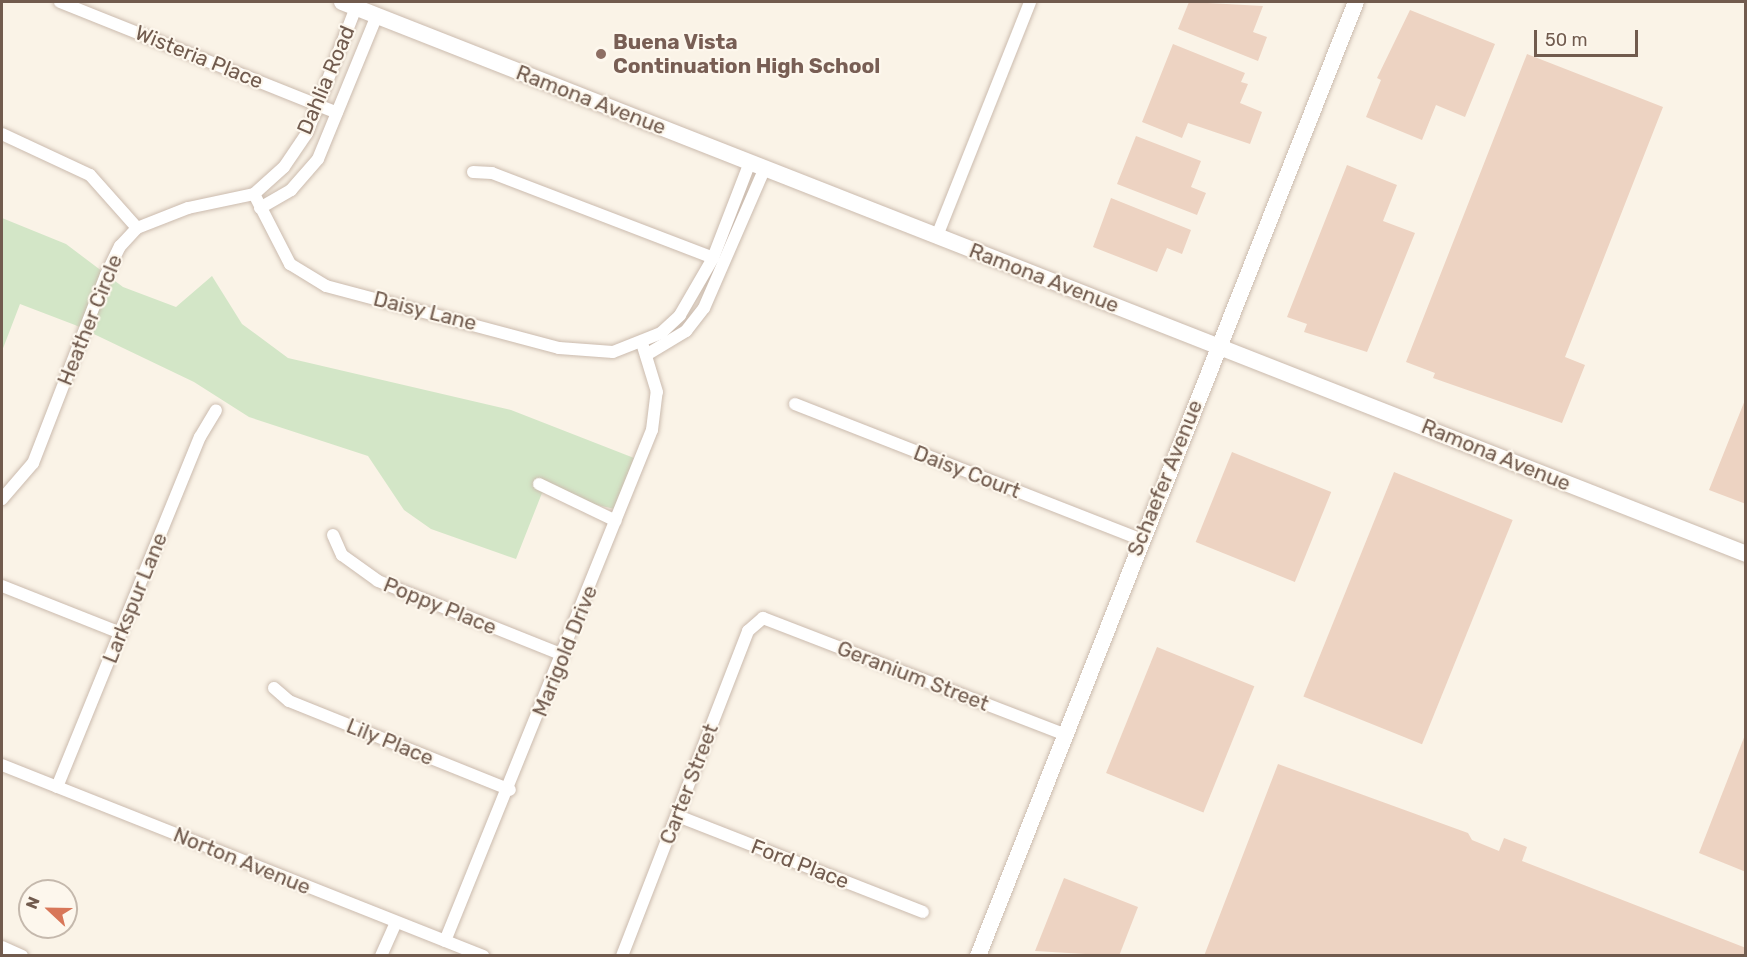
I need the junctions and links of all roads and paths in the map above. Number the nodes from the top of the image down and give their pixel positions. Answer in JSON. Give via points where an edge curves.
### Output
{"nodes":[{"id":1,"x":60,"y":2,"type":"edge"},
{"id":2,"x":1030,"y":2,"type":"edge"},
{"id":3,"x":1356,"y":2,"type":"edge"},
{"id":4,"x":349,"y":4,"type":"edge"},
{"id":5,"x":377,"y":15,"type":"junction"},
{"id":6,"x":318,"y":105,"type":"junction"},
{"id":7,"x":337,"y":113,"type":"junction"},
{"id":8,"x":2,"y":134,"type":"edge"},
{"id":9,"x":757,"y":165,"type":"junction"},
{"id":10,"x":473,"y":172,"type":"dead end"},
{"id":11,"x":254,"y":194,"type":"junction"},
{"id":12,"x":260,"y":208,"type":"junction"},
{"id":13,"x":137,"y":228,"type":"junction"},
{"id":14,"x":937,"y":236,"type":"junction"},
{"id":15,"x":713,"y":258,"type":"junction"},
{"id":16,"x":642,"y":343,"type":"junction"},
{"id":17,"x":1220,"y":346,"type":"junction"},
{"id":18,"x":646,"y":355,"type":"junction"},
{"id":19,"x":795,"y":404,"type":"dead end"},
{"id":20,"x":216,"y":410,"type":"dead end"},
{"id":21,"x":539,"y":484,"type":"dead end"},
{"id":22,"x":2,"y":499,"type":"edge"},
{"id":23,"x":616,"y":521,"type":"junction"},
{"id":24,"x":333,"y":535,"type":"dead end"},
{"id":25,"x":1140,"y":539,"type":"junction"},
{"id":26,"x":1746,"y":554,"type":"edge"},
{"id":27,"x":2,"y":586,"type":"edge"},
{"id":28,"x":763,"y":618,"type":"joint"},
{"id":29,"x":121,"y":633,"type":"junction"},
{"id":30,"x":563,"y":655,"type":"junction"},
{"id":31,"x":274,"y":688,"type":"dead end"},
{"id":32,"x":1063,"y":734,"type":"junction"},
{"id":33,"x":2,"y":765,"type":"edge"},
{"id":34,"x":57,"y":787,"type":"junction"},
{"id":35,"x":510,"y":790,"type":"junction"},
{"id":36,"x":678,"y":816,"type":"junction"},
{"id":37,"x":923,"y":912,"type":"dead end"},
{"id":38,"x":396,"y":923,"type":"junction"},
{"id":39,"x":445,"y":941,"type":"junction"},
{"id":40,"x":2,"y":947,"type":"edge"},
{"id":41,"x":22,"y":956,"type":"edge"},
{"id":42,"x":381,"y":956,"type":"edge"},
{"id":43,"x":483,"y":956,"type":"edge"},
{"id":44,"x":622,"y":956,"type":"edge"},
{"id":45,"x":978,"y":956,"type":"edge"}],
"edges":[{"from":1,"to":6,"type":"street","name":"Wisteria Place"},
{"from":2,"to":14,"type":"street"},
{"from":3,"to":17,"type":"main road","name":"Schaefer Avenue"},
{"from":4,"to":5,"type":"main road","name":"Ramona Avenue"},
{"from":4,"to":6,"type":"street","name":"Dahlia Road"},
{"from":5,"to":7,"type":"street","name":"Dahlia Road"},
{"from":5,"to":9,"type":"main road","name":"Ramona Avenue"},
{"from":6,"to":7,"type":"street","name":"Wisteria Place"},
{"from":6,"to":11,"type":"street","name":"Dahlia Road","via":[[284,167]]},
{"from":7,"to":12,"type":"street","name":"Dahlia Road","via":[[311,170],[291,190]]},
{"from":8,"to":13,"type":"street","via":[[90,175]]},
{"from":9,"to":14,"type":"main road","name":"Ramona Avenue"},
{"from":9,"to":15,"type":"street"},
{"from":9,"to":18,"type":"street","via":[[704,308],[680,335]]},
{"from":10,"to":15,"type":"street","via":[[492,173]]},
{"from":11,"to":12,"type":"street","name":"Daisy Lane"},
{"from":11,"to":13,"type":"street","via":[[188,208]]},
{"from":12,"to":16,"type":"street","name":"Daisy Lane","via":[[290,264],[326,286],[584,354]]},
{"from":13,"to":22,"type":"street","name":"Heather Circle","via":[[120,246],[106,276],[33,463]]},
{"from":14,"to":17,"type":"main road","name":"Ramona Avenue"},
{"from":15,"to":16,"type":"street","via":[[680,315]]},
{"from":16,"to":18,"type":"street","name":"Marigold Drive"},
{"from":17,"to":25,"type":"main road","name":"Schaefer Avenue"},
{"from":17,"to":26,"type":"main road","name":"Ramona Avenue"},
{"from":18,"to":23,"type":"street","name":"Marigold Drive","via":[[657,392],[652,430]]},
{"from":19,"to":25,"type":"street","name":"Daisy Court"},
{"from":20,"to":29,"type":"street","name":"Larkspur Lane","via":[[200,437]]},
{"from":21,"to":23,"type":"street"},
{"from":23,"to":30,"type":"street","name":"Marigold Drive"},
{"from":24,"to":30,"type":"street","name":"Poppy Place","via":[[342,555],[378,581]]},
{"from":25,"to":32,"type":"main road","name":"Schaefer Avenue"},
{"from":27,"to":29,"type":"street"},
{"from":28,"to":32,"type":"street","name":"Geranium Street"},
{"from":28,"to":36,"type":"street","name":"Carter Street","via":[[748,631]]},
{"from":29,"to":34,"type":"street","name":"Larkspur Lane"},
{"from":30,"to":35,"type":"street","name":"Marigold Drive"},
{"from":31,"to":35,"type":"street","name":"Lily Place","via":[[290,701]]},
{"from":32,"to":45,"type":"main road","name":"Schaefer Avenue"},
{"from":33,"to":34,"type":"street","name":"Norton Avenue"},
{"from":34,"to":38,"type":"street","name":"Norton Avenue"},
{"from":35,"to":39,"type":"street","name":"Marigold Drive"},
{"from":36,"to":37,"type":"street","name":"Ford Place"},
{"from":36,"to":44,"type":"street","name":"Carter Street"},
{"from":38,"to":39,"type":"street","name":"Norton Avenue"},
{"from":38,"to":42,"type":"street"},
{"from":39,"to":43,"type":"street","name":"Norton Avenue"},
{"from":40,"to":41,"type":"street"}]}
